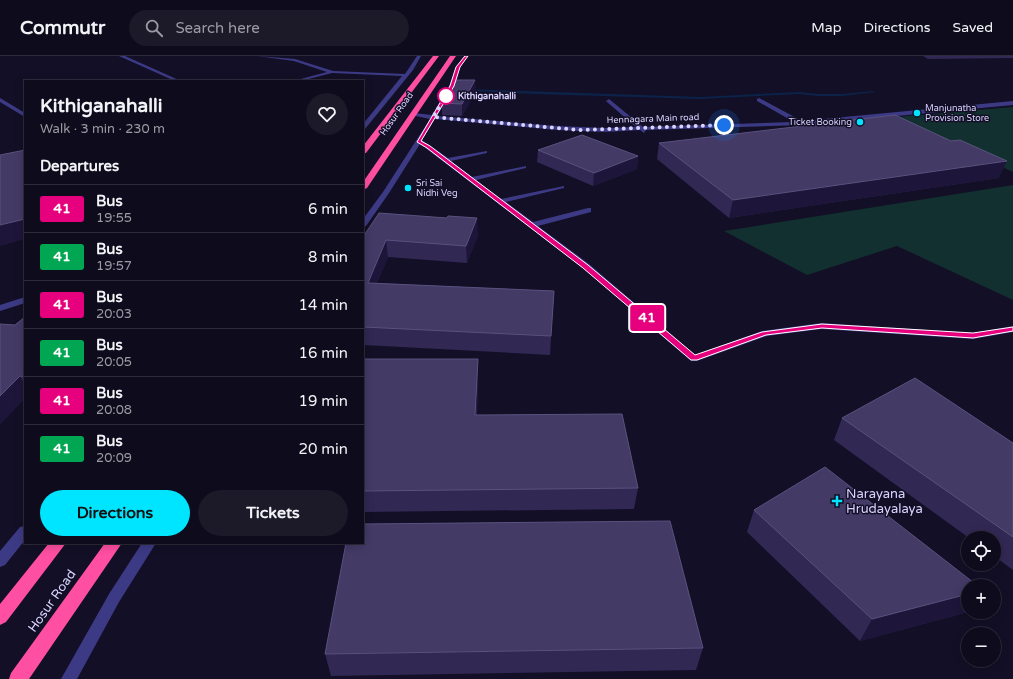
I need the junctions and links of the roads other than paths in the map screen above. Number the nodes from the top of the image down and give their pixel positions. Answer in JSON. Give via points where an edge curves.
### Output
{"nodes":[{"id":1,"x":121,"y":56,"type":"edge"},
{"id":2,"x":259,"y":56,"type":"edge"},
{"id":3,"x":263,"y":56,"type":"edge"},
{"id":4,"x":419,"y":56,"type":"edge"},
{"id":5,"x":436,"y":56,"type":"edge"},
{"id":6,"x":454,"y":56,"type":"edge"},
{"id":7,"x":466,"y":56,"type":"edge"},
{"id":8,"x":333,"y":72,"type":"junction"},
{"id":9,"x":405,"y":75,"type":"junction"},
{"id":10,"x":177,"y":80,"type":"edge"},
{"id":11,"x":299,"y":80,"type":"edge"},
{"id":12,"x":0,"y":100,"type":"edge"},
{"id":13,"x":759,"y":100,"type":"dead end"},
{"id":14,"x":609,"y":101,"type":"dead end"},
{"id":15,"x":1013,"y":103,"type":"edge"},
{"id":16,"x":24,"y":115,"type":"edge"},
{"id":17,"x":414,"y":115,"type":"junction"},
{"id":18,"x":433,"y":117,"type":"junction"},
{"id":19,"x":801,"y":123,"type":"junction"},
{"id":20,"x":364,"y":127,"type":"edge"},
{"id":21,"x":643,"y":131,"type":"junction"},
{"id":22,"x":419,"y":141,"type":"junction"},
{"id":23,"x":364,"y":150,"type":"edge"},
{"id":24,"x":485,"y":152,"type":"dead end"},
{"id":25,"x":447,"y":160,"type":"junction"},
{"id":26,"x":524,"y":167,"type":"dead end"},
{"id":27,"x":471,"y":179,"type":"junction"},
{"id":28,"x":364,"y":187,"type":"edge"},
{"id":29,"x":562,"y":187,"type":"dead end"},
{"id":30,"x":500,"y":201,"type":"junction"},
{"id":31,"x":588,"y":210,"type":"dead end"},
{"id":32,"x":364,"y":223,"type":"edge"},
{"id":33,"x":532,"y":225,"type":"junction"},
{"id":34,"x":24,"y":300,"type":"edge"},
{"id":35,"x":0,"y":308,"type":"edge"},
{"id":36,"x":1013,"y":329,"type":"edge"},
{"id":37,"x":24,"y":532,"type":"edge"},
{"id":38,"x":57,"y":544,"type":"edge"},
{"id":39,"x":113,"y":544,"type":"edge"},
{"id":40,"x":148,"y":544,"type":"edge"},
{"id":41,"x":0,"y":561,"type":"edge"},
{"id":42,"x":0,"y":617,"type":"edge"},
{"id":43,"x":18,"y":679,"type":"edge"},
{"id":44,"x":69,"y":679,"type":"edge"}],
"edges":[{"from":1,"to":10,"type":"street"},
{"from":2,"to":3,"type":"street"},
{"from":3,"to":8,"type":"street","via":[[295,60]]},
{"from":4,"to":9,"type":"street"},
{"from":5,"to":23,"type":"highway","name":"Hosur Road"},
{"from":6,"to":17,"type":"highway","name":"Hosur Road"},
{"from":7,"to":18,"type":"street"},
{"from":8,"to":9,"type":"street"},
{"from":8,"to":11,"type":"street"},
{"from":9,"to":20,"type":"street"},
{"from":12,"to":16,"type":"street"},
{"from":13,"to":19,"type":"street"},
{"from":14,"to":21,"type":"street"},
{"from":15,"to":19,"type":"street"},
{"from":17,"to":18,"type":"street"},
{"from":17,"to":28,"type":"highway","name":"Hosur Road"},
{"from":18,"to":21,"type":"street","via":[[471,124],[559,132],[595,134]]},
{"from":18,"to":22,"type":"street"},
{"from":19,"to":21,"type":"street","via":[[744,128]]},
{"from":22,"to":25,"type":"street"},
{"from":22,"to":32,"type":"street"},
{"from":24,"to":25,"type":"street"},
{"from":25,"to":27,"type":"street"},
{"from":26,"to":27,"type":"street"},
{"from":27,"to":30,"type":"street"},
{"from":29,"to":30,"type":"street"},
{"from":30,"to":33,"type":"street"},
{"from":31,"to":33,"type":"street"},
{"from":33,"to":36,"type":"street","via":[[586,266],[694,358],[764,333],[822,326],[973,336]]},
{"from":34,"to":35,"type":"street"},
{"from":37,"to":41,"type":"street"},
{"from":38,"to":42,"type":"highway"},
{"from":39,"to":43,"type":"highway","name":"Hosur Road"},
{"from":40,"to":44,"type":"street","via":[[114,598]]}]}
